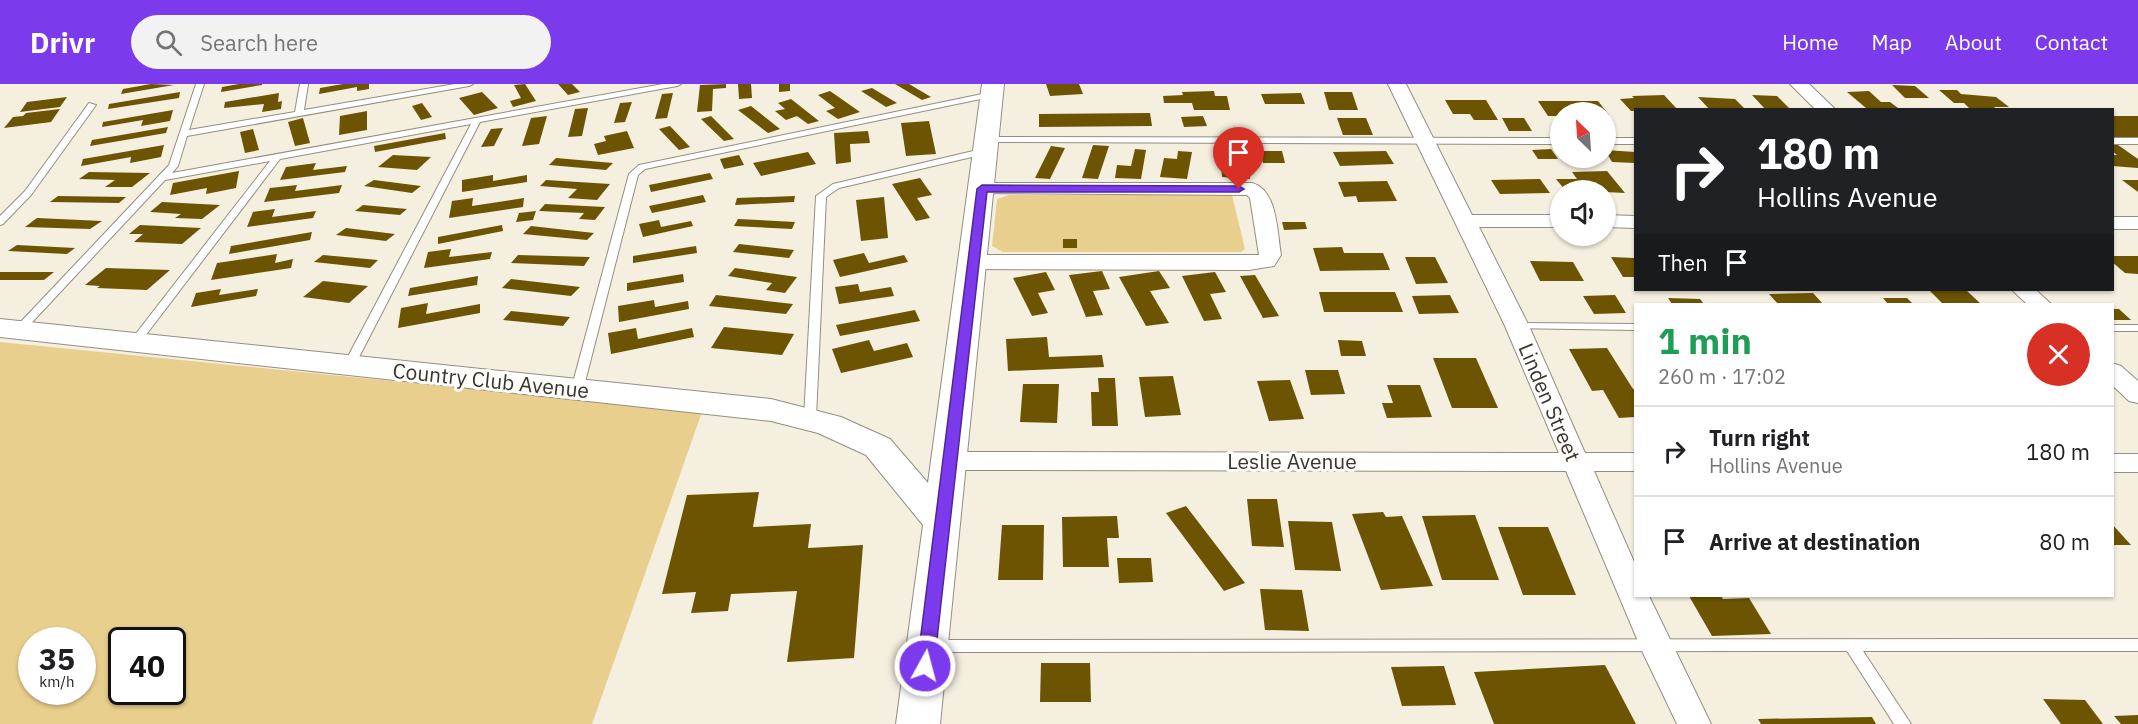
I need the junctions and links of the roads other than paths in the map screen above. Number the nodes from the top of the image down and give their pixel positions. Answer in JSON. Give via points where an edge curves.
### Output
{"nodes":[{"id":1,"x":200,"y":84,"type":"edge"},
{"id":2,"x":304,"y":84,"type":"edge"},
{"id":3,"x":406,"y":84,"type":"edge"},
{"id":4,"x":469,"y":84,"type":"edge"},
{"id":5,"x":677,"y":84,"type":"edge"},
{"id":6,"x":1397,"y":84,"type":"edge"},
{"id":7,"x":1799,"y":84,"type":"edge"},
{"id":8,"x":993,"y":89,"type":"edge"},
{"id":9,"x":407,"y":95,"type":"junction"},
{"id":10,"x":92,"y":105,"type":"dead end"},
{"id":11,"x":1825,"y":108,"type":"edge"},
{"id":12,"x":299,"y":113,"type":"junction"},
{"id":13,"x":477,"y":120,"type":"junction"},
{"id":14,"x":184,"y":134,"type":"junction"},
{"id":15,"x":1425,"y":141,"type":"junction"},
{"id":16,"x":1550,"y":141,"type":"edge"},
{"id":17,"x":1616,"y":141,"type":"edge"},
{"id":18,"x":1634,"y":141,"type":"edge"},
{"id":19,"x":2114,"y":141,"type":"edge"},
{"id":20,"x":2138,"y":141,"type":"edge"},
{"id":21,"x":987,"y":146,"type":"junction"},
{"id":22,"x":277,"y":157,"type":"junction"},
{"id":23,"x":164,"y":177,"type":"junction"},
{"id":24,"x":982,"y":189,"type":"junction"},
{"id":25,"x":1464,"y":221,"type":"junction"},
{"id":26,"x":1550,"y":221,"type":"edge"},
{"id":27,"x":1616,"y":221,"type":"edge"},
{"id":28,"x":0,"y":222,"type":"edge"},
{"id":29,"x":1634,"y":222,"type":"edge"},
{"id":30,"x":2114,"y":223,"type":"edge"},
{"id":31,"x":2138,"y":223,"type":"edge"},
{"id":32,"x":973,"y":262,"type":"junction"},
{"id":33,"x":2024,"y":291,"type":"edge"},
{"id":34,"x":2039,"y":303,"type":"edge"},
{"id":35,"x":1517,"y":326,"type":"junction"},
{"id":36,"x":1634,"y":327,"type":"edge"},
{"id":37,"x":2114,"y":328,"type":"edge"},
{"id":38,"x":2138,"y":328,"type":"edge"},
{"id":39,"x":9,"y":329,"type":"edge"},
{"id":40,"x":135,"y":342,"type":"junction"},
{"id":41,"x":350,"y":364,"type":"junction"},
{"id":42,"x":2114,"y":373,"type":"edge"},
{"id":43,"x":577,"y":390,"type":"junction"},
{"id":44,"x":2138,"y":395,"type":"edge"},
{"id":45,"x":810,"y":418,"type":"junction"},
{"id":46,"x":948,"y":461,"type":"junction"},
{"id":47,"x":1575,"y":462,"type":"junction"},
{"id":48,"x":1634,"y":462,"type":"edge"},
{"id":49,"x":2114,"y":463,"type":"edge"},
{"id":50,"x":2138,"y":463,"type":"edge"},
{"id":51,"x":942,"y":523,"type":"junction"},
{"id":52,"x":1634,"y":597,"type":"edge"},
{"id":53,"x":1634,"y":597,"type":"edge"},
{"id":54,"x":2138,"y":645,"type":"edge"},
{"id":55,"x":927,"y":646,"type":"junction"},
{"id":56,"x":1656,"y":647,"type":"junction"},
{"id":57,"x":1852,"y":647,"type":"junction"},
{"id":58,"x":918,"y":724,"type":"edge"},
{"id":59,"x":1694,"y":724,"type":"edge"},
{"id":60,"x":1903,"y":724,"type":"edge"}],
"edges":[{"from":1,"to":14,"type":"lane"},
{"from":2,"to":12,"type":"lane"},
{"from":3,"to":9,"type":"lane"},
{"from":4,"to":9,"type":"lane"},
{"from":5,"to":13,"type":"lane"},
{"from":6,"to":15,"type":"street","name":"Linden Street"},
{"from":7,"to":11,"type":"street"},
{"from":8,"to":21,"type":"street"},
{"from":8,"to":43,"type":"lane","via":[[642,167],[634,174]]},
{"from":9,"to":12,"type":"lane"},
{"from":10,"to":28,"type":"lane","via":[[28,193]]},
{"from":12,"to":14,"type":"lane"},
{"from":13,"to":22,"type":"lane"},
{"from":13,"to":41,"type":"lane"},
{"from":14,"to":23,"type":"lane","via":[[173,166]]},
{"from":15,"to":16,"type":"lane"},
{"from":15,"to":21,"type":"lane"},
{"from":15,"to":25,"type":"street","name":"Linden Street"},
{"from":17,"to":18,"type":"lane"},
{"from":19,"to":20,"type":"lane"},
{"from":21,"to":24,"type":"street"},
{"from":21,"to":45,"type":"lane","via":[[836,186],[820,196]]},
{"from":22,"to":23,"type":"lane"},
{"from":22,"to":40,"type":"lane"},
{"from":23,"to":39,"type":"lane"},
{"from":24,"to":32,"type":"street"},
{"from":24,"to":32,"type":"street","via":[[1252,189],[1260,196],[1270,255],[1266,261]]},
{"from":25,"to":26,"type":"street"},
{"from":25,"to":35,"type":"street","name":"Linden Street"},
{"from":27,"to":29,"type":"street"},
{"from":30,"to":31,"type":"street"},
{"from":32,"to":46,"type":"street"},
{"from":33,"to":34,"type":"street"},
{"from":35,"to":36,"type":"lane"},
{"from":35,"to":47,"type":"street","name":"Linden Street"},
{"from":37,"to":38,"type":"lane"},
{"from":39,"to":40,"type":"street","name":"Country Club Avenue"},
{"from":40,"to":41,"type":"street","name":"Country Club Avenue"},
{"from":41,"to":43,"type":"street","name":"Country Club Avenue"},
{"from":42,"to":44,"type":"street"},
{"from":43,"to":45,"type":"street","name":"Country Club Avenue","via":[[771,410]]},
{"from":45,"to":51,"type":"street","name":"Country Club Avenue","via":[[878,447]]},
{"from":46,"to":47,"type":"street","name":"Leslie Avenue"},
{"from":46,"to":51,"type":"street"},
{"from":47,"to":48,"type":"street","name":"Leslie Avenue"},
{"from":47,"to":53,"type":"street","name":"Linden Street"},
{"from":49,"to":50,"type":"street"},
{"from":51,"to":55,"type":"street"},
{"from":52,"to":56,"type":"street","name":"Linden Street"},
{"from":54,"to":57,"type":"lane"},
{"from":55,"to":56,"type":"lane"},
{"from":55,"to":58,"type":"street"},
{"from":56,"to":57,"type":"lane"},
{"from":56,"to":59,"type":"street","name":"Linden Street"},
{"from":57,"to":60,"type":"lane"}]}
